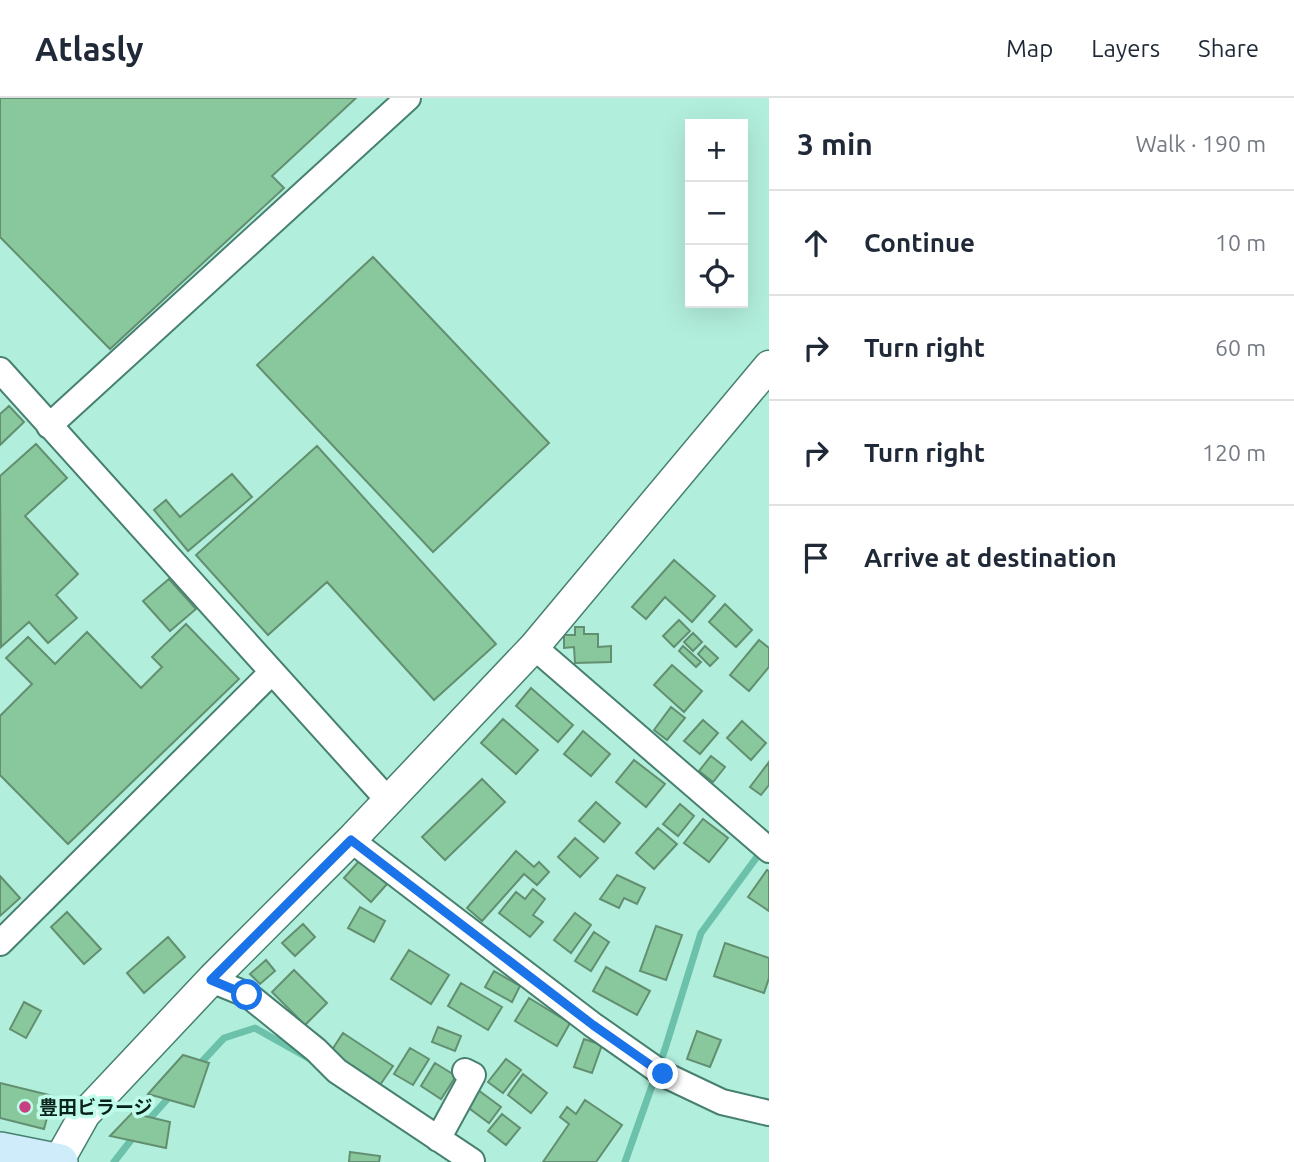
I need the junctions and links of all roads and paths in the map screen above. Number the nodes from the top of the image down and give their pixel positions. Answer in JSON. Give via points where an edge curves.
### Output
{"nodes":[{"id":1,"x":408,"y":98,"type":"edge"},
{"id":2,"x":769,"y":366,"type":"edge"},
{"id":3,"x":0,"y":370,"type":"edge"},
{"id":4,"x":49,"y":426,"type":"junction"},
{"id":5,"x":534,"y":646,"type":"junction"},
{"id":6,"x":272,"y":672,"type":"junction"},
{"id":7,"x":387,"y":799,"type":"junction"},
{"id":8,"x":351,"y":840,"type":"junction"},
{"id":9,"x":769,"y":850,"type":"edge"},
{"id":10,"x":0,"y":943,"type":"edge"},
{"id":11,"x":211,"y":980,"type":"junction"},
{"id":12,"x":465,"y":1071,"type":"dead end"},
{"id":13,"x":769,"y":1113,"type":"edge"},
{"id":14,"x":438,"y":1139,"type":"junction"},
{"id":15,"x":0,"y":1150,"type":"edge"},
{"id":16,"x":472,"y":1161,"type":"edge"},
{"id":17,"x":59,"y":1162,"type":"edge"}],
"edges":[{"from":1,"to":4,"type":"street"},
{"from":2,"to":5,"type":"street"},
{"from":3,"to":4,"type":"street"},
{"from":4,"to":6,"type":"street"},
{"from":5,"to":7,"type":"street"},
{"from":5,"to":9,"type":"street"},
{"from":6,"to":7,"type":"street"},
{"from":6,"to":10,"type":"street"},
{"from":7,"to":8,"type":"street"},
{"from":8,"to":11,"type":"street"},
{"from":8,"to":13,"type":"street","via":[[663,1074],[722,1102]]},
{"from":11,"to":14,"type":"street","via":[[247,995],[337,1071]]},
{"from":11,"to":17,"type":"street","via":[[85,1114]]},
{"from":12,"to":14,"type":"street","via":[[473,1075]]},
{"from":14,"to":16,"type":"street"},
{"from":15,"to":17,"type":"main road"}]}
